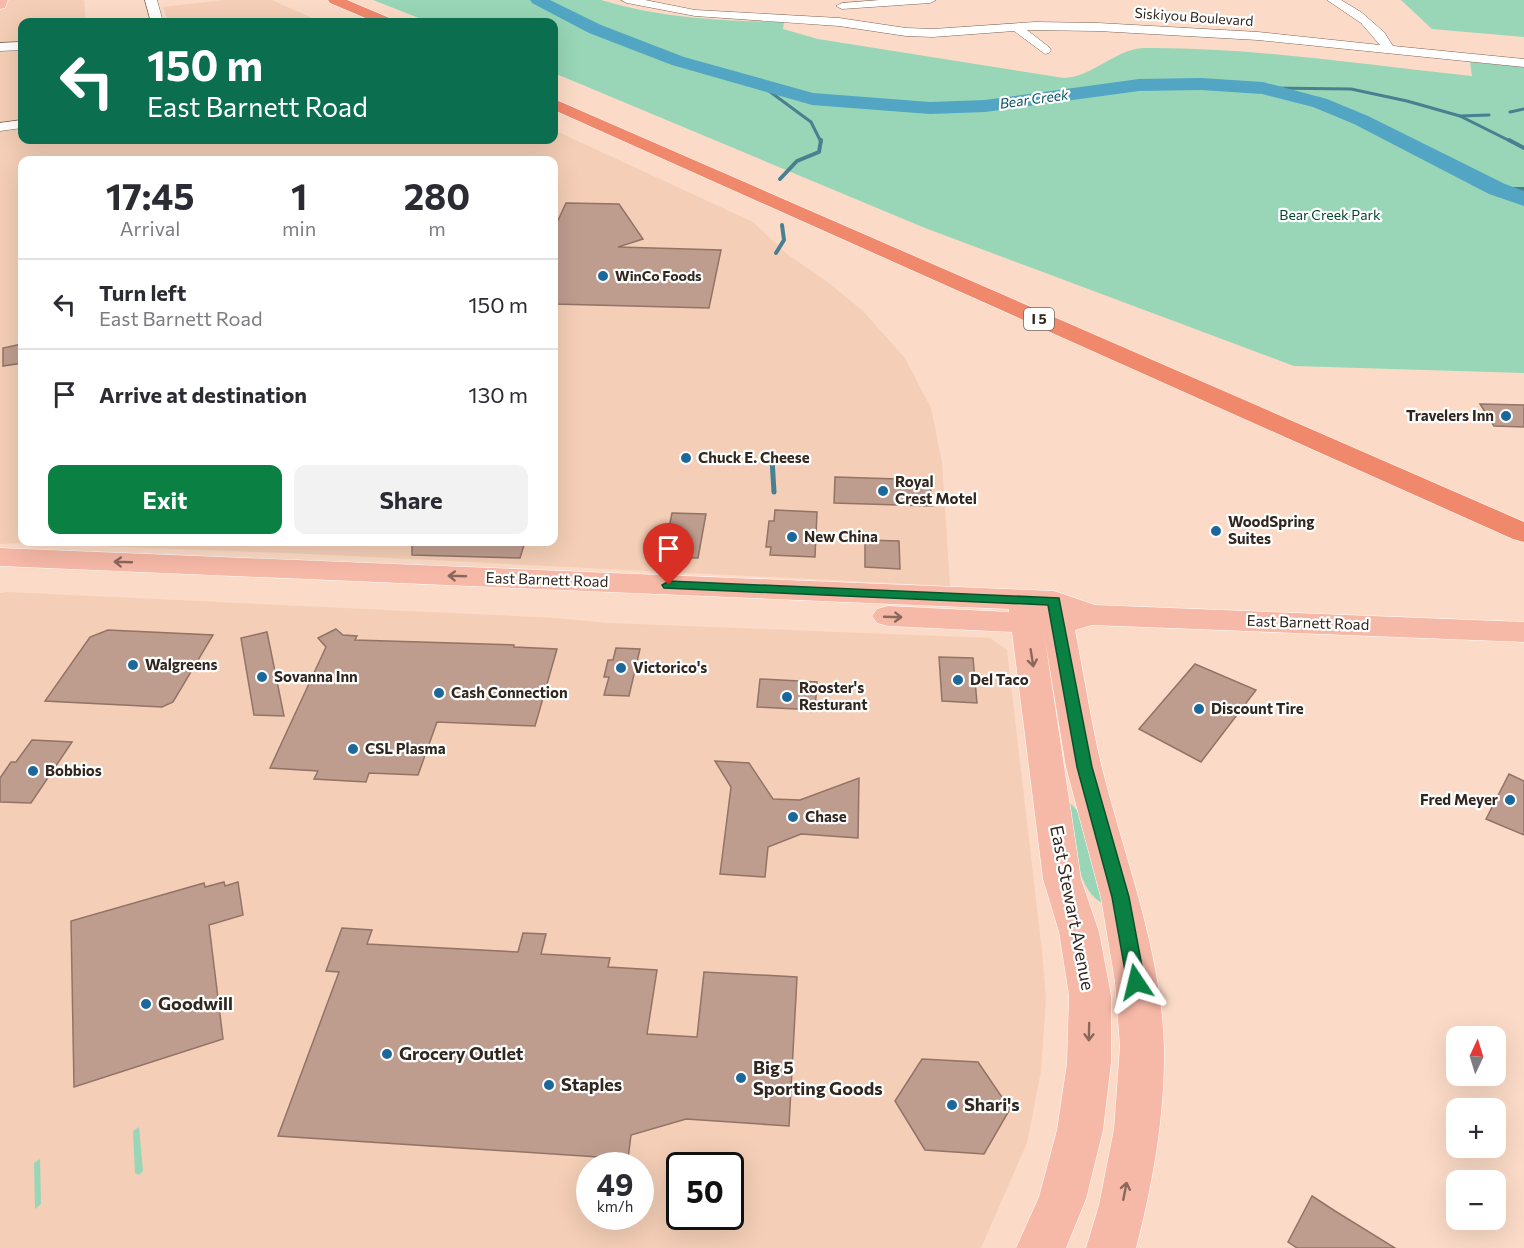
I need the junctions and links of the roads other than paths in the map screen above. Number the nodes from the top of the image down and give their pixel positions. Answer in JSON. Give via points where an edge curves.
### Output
{"nodes":[{"id":1,"x":151,"y":0,"type":"edge"},
{"id":2,"x":316,"y":0,"type":"edge"},
{"id":3,"x":335,"y":0,"type":"edge"},
{"id":4,"x":930,"y":0,"type":"edge"},
{"id":5,"x":1333,"y":0,"type":"edge"},
{"id":6,"x":622,"y":2,"type":"edge"},
{"id":7,"x":842,"y":5,"type":"edge"},
{"id":8,"x":156,"y":18,"type":"edge"},
{"id":9,"x":359,"y":18,"type":"edge"},
{"id":10,"x":378,"y":18,"type":"edge"},
{"id":11,"x":839,"y":27,"type":"junction"},
{"id":12,"x":1016,"y":27,"type":"junction"},
{"id":13,"x":892,"y":30,"type":"junction"},
{"id":14,"x":0,"y":46,"type":"edge"},
{"id":15,"x":18,"y":46,"type":"edge"},
{"id":16,"x":1388,"y":49,"type":"junction"},
{"id":17,"x":1045,"y":50,"type":"dead end"},
{"id":18,"x":1524,"y":63,"type":"edge"},
{"id":19,"x":558,"y":97,"type":"edge"},
{"id":20,"x":558,"y":106,"type":"edge"},
{"id":21,"x":18,"y":125,"type":"edge"},
{"id":22,"x":0,"y":127,"type":"edge"},
{"id":23,"x":1524,"y":517,"type":"edge"},
{"id":24,"x":1524,"y":533,"type":"edge"},
{"id":25,"x":0,"y":557,"type":"edge"},
{"id":26,"x":359,"y":572,"type":"junction"},
{"id":27,"x":0,"y":578,"type":"edge"},
{"id":28,"x":223,"y":588,"type":"junction"},
{"id":29,"x":1051,"y":612,"type":"junction"},
{"id":30,"x":1524,"y":632,"type":"edge"},
{"id":31,"x":1042,"y":1248,"type":"edge"},
{"id":32,"x":1111,"y":1248,"type":"edge"}],
"edges":[{"from":1,"to":8,"type":"street"},
{"from":2,"to":9,"type":"highway"},
{"from":3,"to":10,"type":"highway"},
{"from":4,"to":7,"type":"street"},
{"from":5,"to":16,"type":"street","via":[[1363,18]]},
{"from":6,"to":11,"type":"street","name":"Siskiyou Boulevard","via":[[660,12],[717,19],[789,20]]},
{"from":7,"to":11,"type":"street"},
{"from":7,"to":13,"type":"street","via":[[860,20]]},
{"from":11,"to":13,"type":"street","name":"Siskiyou Boulevard"},
{"from":12,"to":13,"type":"street","name":"Siskiyou Boulevard","via":[[933,33]]},
{"from":12,"to":16,"type":"street","name":"Siskiyou Boulevard","via":[[1206,33]]},
{"from":12,"to":17,"type":"street"},
{"from":14,"to":15,"type":"street"},
{"from":16,"to":18,"type":"street","name":"Siskiyou Boulevard"},
{"from":19,"to":23,"type":"highway","number":"I 5"},
{"from":20,"to":24,"type":"highway","number":"I 5"},
{"from":21,"to":22,"type":"street"},
{"from":26,"to":25,"type":"main road","name":"East Barnett Road","one_way":true},
{"from":26,"to":28,"type":"main road","via":[[322,581],[238,577],[228,580]]},
{"from":29,"to":26,"type":"main road","name":"East Barnett Road","one_way":true},
{"from":27,"to":28,"type":"main road","name":"East Barnett Road"},
{"from":28,"to":29,"type":"main road","name":"East Barnett Road","one_way":true},
{"from":29,"to":30,"type":"main road","name":"East Barnett Road"},
{"from":29,"to":31,"type":"main road","name":"East Stewart Avenue","one_way":true,"via":[[1062,879],[1079,932],[1090,995],[1089,1063],[1080,1130],[1062,1199]]},
{"from":32,"to":29,"type":"main road","one_way":true,"via":[[1137,1129],[1142,1046],[1136,982],[1121,897],[1084,767]]}]}
